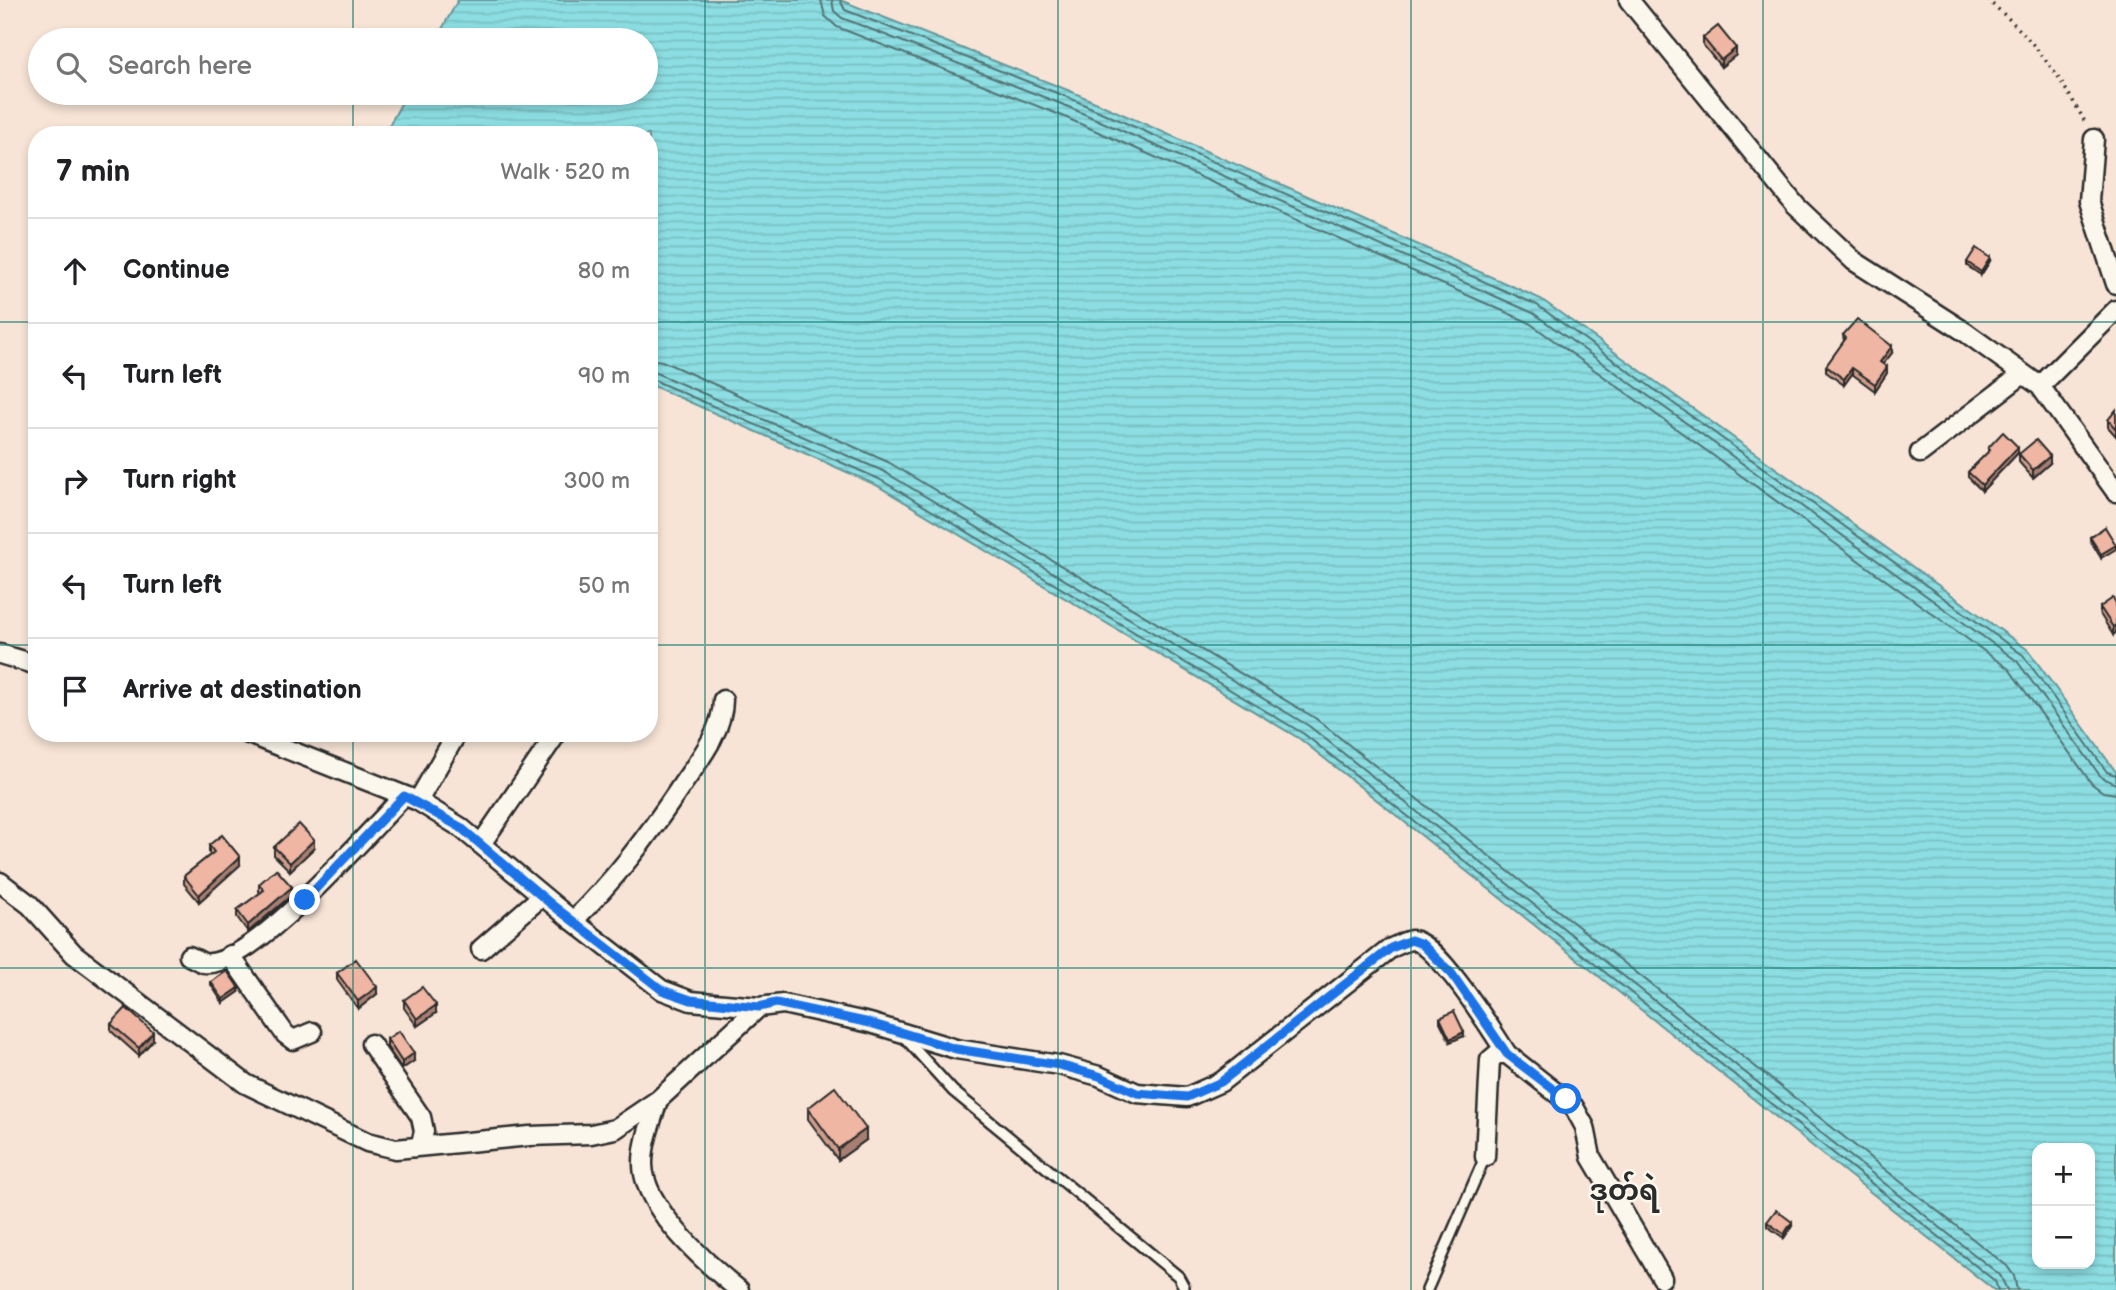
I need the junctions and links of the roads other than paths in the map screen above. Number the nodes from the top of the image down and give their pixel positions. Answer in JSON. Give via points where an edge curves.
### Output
{"nodes":[{"id":1,"x":1629,"y":0,"type":"edge"},
{"id":2,"x":2094,"y":139,"type":"road end"},
{"id":3,"x":2116,"y":284,"type":"edge"},
{"id":4,"x":2116,"y":310,"type":"edge"},
{"id":5,"x":2023,"y":374,"type":"junction"},
{"id":6,"x":2040,"y":386,"type":"junction"},
{"id":7,"x":1920,"y":453,"type":"dead end"},
{"id":8,"x":2116,"y":492,"type":"edge"},
{"id":9,"x":0,"y":654,"type":"edge"},
{"id":10,"x":28,"y":662,"type":"edge"},
{"id":11,"x":723,"y":700,"type":"dead end"},
{"id":12,"x":268,"y":742,"type":"edge"},
{"id":13,"x":451,"y":742,"type":"edge"},
{"id":14,"x":551,"y":742,"type":"edge"},
{"id":15,"x":411,"y":799,"type":"junction"},
{"id":16,"x":481,"y":844,"type":"junction"},
{"id":17,"x":0,"y":882,"type":"edge"},
{"id":18,"x":542,"y":896,"type":"junction"},
{"id":19,"x":573,"y":922,"type":"junction"},
{"id":20,"x":481,"y":949,"type":"dead end"},
{"id":21,"x":230,"y":955,"type":"junction"},
{"id":22,"x":190,"y":956,"type":"dead end"},
{"id":23,"x":759,"y":1007,"type":"junction"},
{"id":24,"x":899,"y":1031,"type":"junction"},
{"id":25,"x":312,"y":1032,"type":"dead end"},
{"id":26,"x":371,"y":1044,"type":"dead end"},
{"id":27,"x":1507,"y":1054,"type":"junction"},
{"id":28,"x":658,"y":1100,"type":"junction"},
{"id":29,"x":421,"y":1145,"type":"junction"},
{"id":30,"x":1485,"y":1157,"type":"joint"},
{"id":31,"x":1662,"y":1278,"type":"dead end"},
{"id":32,"x":1184,"y":1287,"type":"dead end"},
{"id":33,"x":739,"y":1290,"type":"edge"},
{"id":34,"x":1427,"y":1290,"type":"edge"}],
"edges":[{"from":1,"to":5,"type":"street","via":[[1825,236],[1854,261]]},
{"from":2,"to":3,"type":"street","via":[[2089,201]]},
{"from":4,"to":6,"type":"street"},
{"from":5,"to":6,"type":"street"},
{"from":5,"to":7,"type":"street"},
{"from":6,"to":8,"type":"street"},
{"from":9,"to":10,"type":"street"},
{"from":11,"to":19,"type":"street","via":[[723,710],[701,758],[666,811],[617,877]]},
{"from":12,"to":15,"type":"street"},
{"from":13,"to":15,"type":"street"},
{"from":14,"to":16,"type":"street"},
{"from":15,"to":16,"type":"street"},
{"from":15,"to":21,"type":"street","via":[[268,933]]},
{"from":16,"to":18,"type":"street"},
{"from":17,"to":29,"type":"street","via":[[30,905],[74,954],[246,1084],[367,1142],[396,1149]]},
{"from":18,"to":19,"type":"street"},
{"from":18,"to":20,"type":"street"},
{"from":19,"to":23,"type":"street","via":[[662,990],[691,1000]]},
{"from":21,"to":22,"type":"street","via":[[204,963]]},
{"from":21,"to":25,"type":"street","via":[[285,1034],[293,1040]]},
{"from":23,"to":24,"type":"street","via":[[783,1004]]},
{"from":23,"to":28,"type":"street"},
{"from":24,"to":27,"type":"street","via":[[956,1049],[1059,1065],[1137,1093],[1187,1097],[1221,1082],[1391,948],[1411,940],[1422,944],[1452,974]]},
{"from":24,"to":32,"type":"lane","via":[[953,1091],[1178,1276]]},
{"from":26,"to":29,"type":"street","via":[[421,1117]]},
{"from":27,"to":30,"type":"street","via":[[1490,1060]]},
{"from":27,"to":31,"type":"street","via":[[1574,1107],[1591,1157]]},
{"from":28,"to":29,"type":"street","via":[[615,1129],[591,1134]]},
{"from":28,"to":33,"type":"street","via":[[643,1163],[652,1200],[710,1267]]},
{"from":30,"to":34,"type":"lane"}]}
